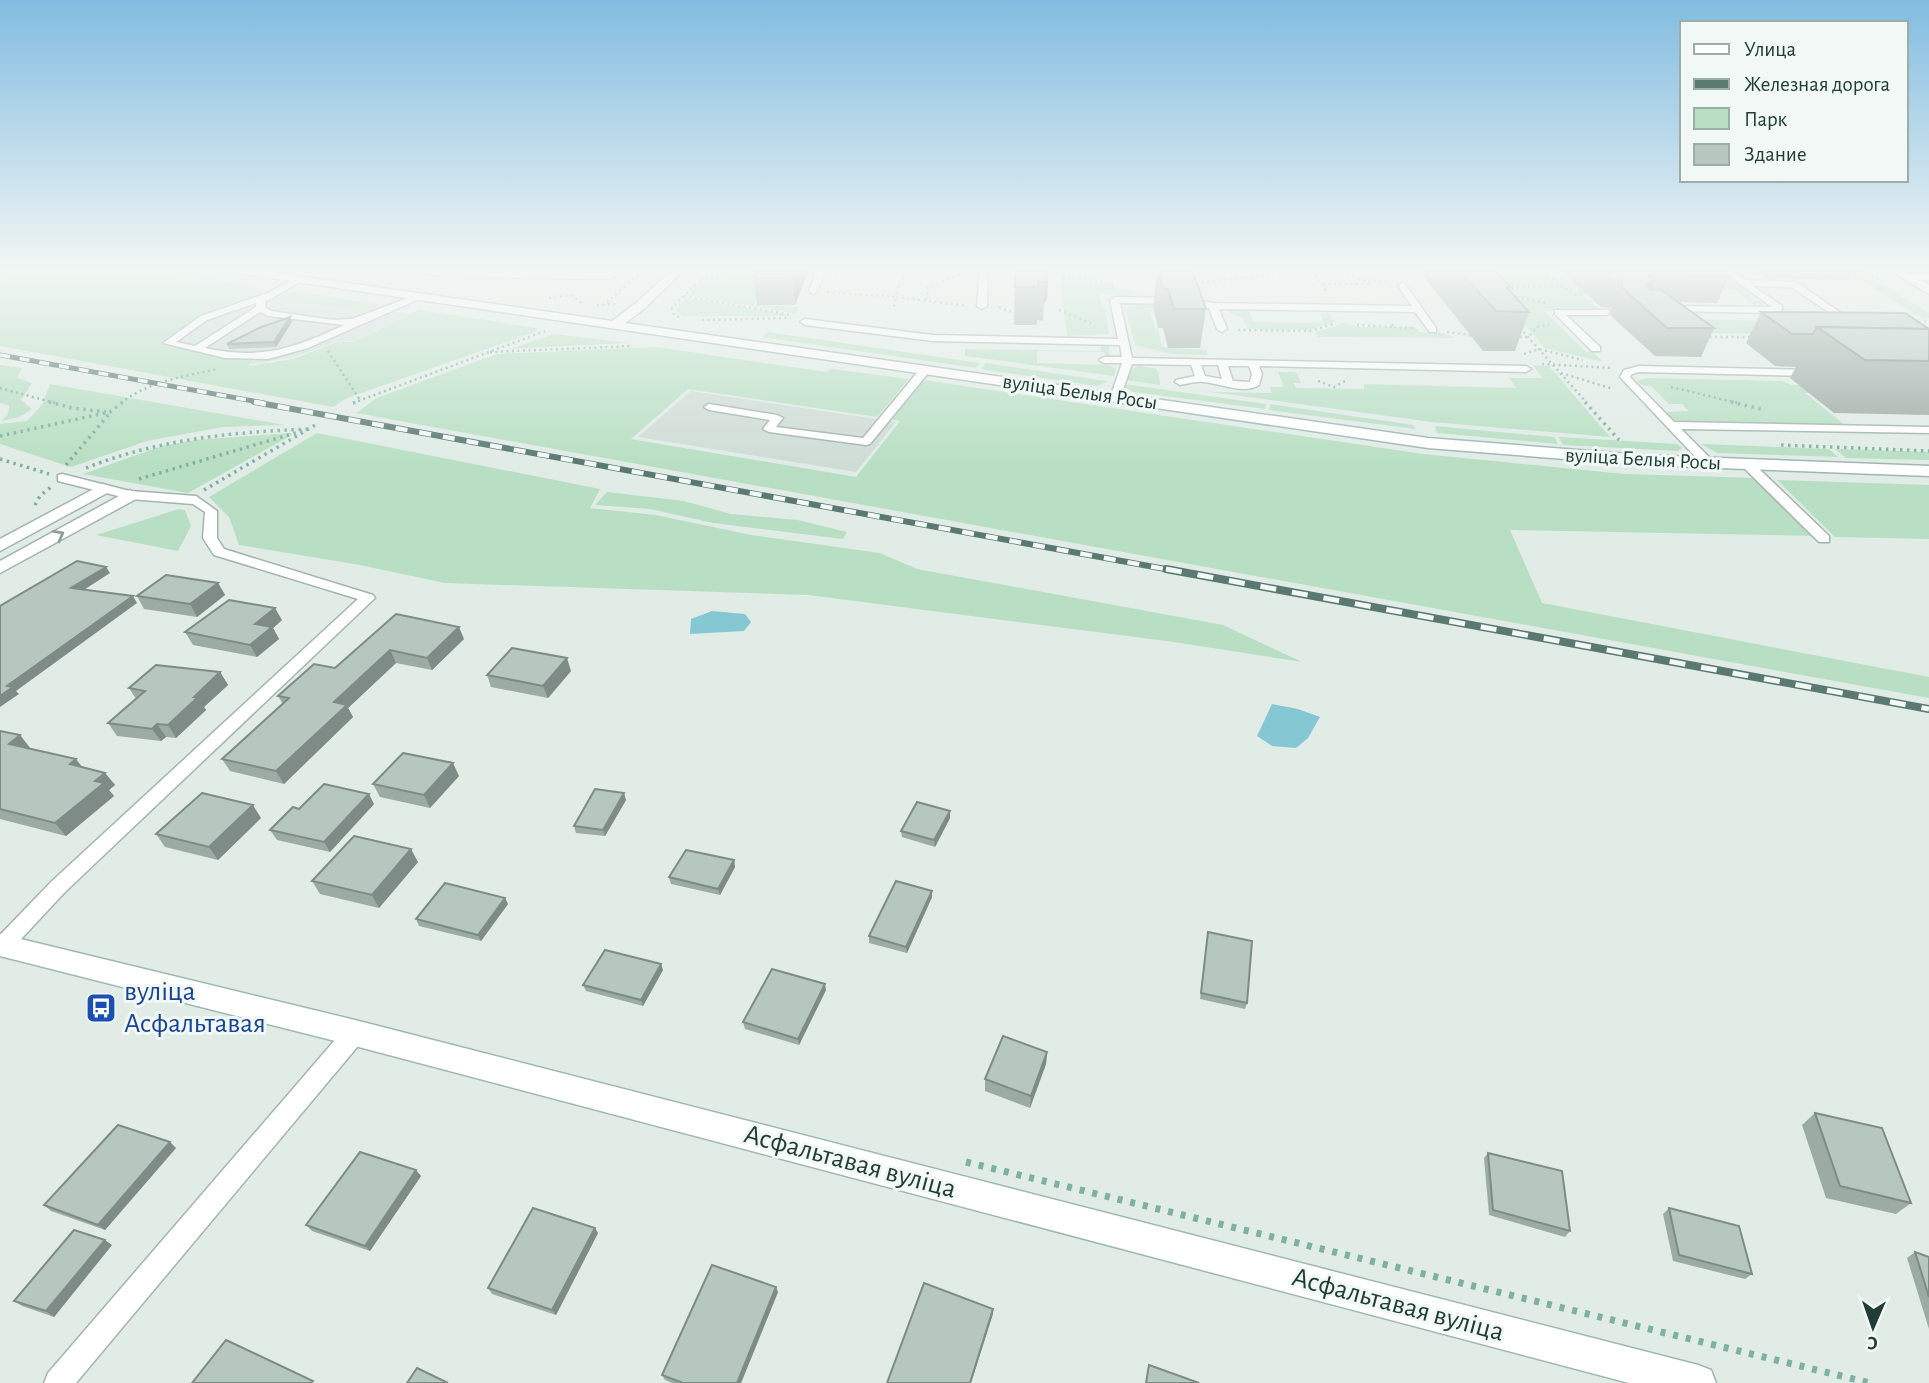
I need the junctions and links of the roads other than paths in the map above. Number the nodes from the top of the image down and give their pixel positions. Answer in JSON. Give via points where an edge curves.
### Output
{"nodes":[{"id":1,"x":180,"y":335,"type":"edge"},
{"id":2,"x":219,"y":335,"type":"edge"},
{"id":3,"x":332,"y":335,"type":"edge"},
{"id":4,"x":685,"y":335,"type":"edge"},
{"id":5,"x":905,"y":335,"type":"edge"},
{"id":6,"x":1123,"y":335,"type":"edge"},
{"id":7,"x":1582,"y":335,"type":"edge"},
{"id":8,"x":1125,"y":342,"type":"junction"},
{"id":9,"x":197,"y":349,"type":"junction"},
{"id":10,"x":1596,"y":349,"type":"dead end"},
{"id":11,"x":1104,"y":360,"type":"dead end"},
{"id":12,"x":1128,"y":361,"type":"junction"},
{"id":13,"x":1195,"y":363,"type":"junction"},
{"id":14,"x":1255,"y":369,"type":"junction"},
{"id":15,"x":1526,"y":369,"type":"dead end"},
{"id":16,"x":925,"y":370,"type":"junction"},
{"id":17,"x":1832,"y":373,"type":"dead end"},
{"id":18,"x":1226,"y":374,"type":"junction"},
{"id":19,"x":1201,"y":378,"type":"junction"},
{"id":20,"x":1180,"y":382,"type":"dead end"},
{"id":21,"x":1115,"y":397,"type":"junction"},
{"id":22,"x":709,"y":407,"type":"dead end"},
{"id":23,"x":1671,"y":425,"type":"junction"},
{"id":24,"x":1929,"y":430,"type":"edge"},
{"id":25,"x":1708,"y":463,"type":"junction"},
{"id":26,"x":1748,"y":465,"type":"junction"},
{"id":27,"x":1929,"y":471,"type":"edge"},
{"id":28,"x":62,"y":478,"type":"road end"},
{"id":29,"x":103,"y":489,"type":"junction"},
{"id":30,"x":130,"y":495,"type":"junction"},
{"id":31,"x":1824,"y":538,"type":"dead end"},
{"id":32,"x":0,"y":546,"type":"edge"},
{"id":33,"x":0,"y":568,"type":"edge"},
{"id":34,"x":1,"y":945,"type":"edge"},
{"id":35,"x":355,"y":1033,"type":"junction"},
{"id":36,"x":58,"y":1383,"type":"edge"},
{"id":37,"x":1698,"y":1383,"type":"edge"}],
"edges":[{"from":1,"to":9,"type":"lane","via":[[168,343]]},
{"from":2,"to":9,"type":"lane"},
{"from":3,"to":9,"type":"lane","via":[[261,357]]},
{"from":4,"to":16,"type":"main road","name":"вуліца Белыя Росы"},
{"from":5,"to":8,"type":"lane"},
{"from":6,"to":8,"type":"lane"},
{"from":7,"to":10,"type":"lane"},
{"from":8,"to":12,"type":"lane"},
{"from":11,"to":12,"type":"lane"},
{"from":12,"to":13,"type":"lane"},
{"from":12,"to":21,"type":"lane"},
{"from":13,"to":18,"type":"lane"},
{"from":13,"to":19,"type":"lane"},
{"from":14,"to":15,"type":"lane"},
{"from":14,"to":18,"type":"lane"},
{"from":14,"to":18,"type":"lane","via":[[1254,385]]},
{"from":16,"to":21,"type":"main road","name":"вуліца Белыя Росы"},
{"from":16,"to":22,"type":"lane","via":[[866,442],[769,429],[777,418]]},
{"from":17,"to":23,"type":"lane","via":[[1639,369],[1626,373]]},
{"from":18,"to":19,"type":"lane"},
{"from":19,"to":20,"type":"lane"},
{"from":21,"to":25,"type":"main road","name":"вуліца Белыя Росы","via":[[1427,443]]},
{"from":23,"to":24,"type":"lane"},
{"from":23,"to":25,"type":"lane"},
{"from":25,"to":26,"type":"main road","name":"вуліца Белыя Росы"},
{"from":26,"to":27,"type":"main road","name":"вуліца Белыя Росы"},
{"from":26,"to":31,"type":"lane"},
{"from":28,"to":29,"type":"lane"},
{"from":29,"to":30,"type":"lane"},
{"from":29,"to":32,"type":"main road"},
{"from":33,"to":30,"type":"main road","one_way":true},
{"from":30,"to":34,"type":"lane","via":[[196,500],[211,511],[210,538],[219,552],[368,598]]},
{"from":34,"to":35,"type":"main road","name":"Асфальтавая вуліца"},
{"from":35,"to":36,"type":"lane"},
{"from":35,"to":37,"type":"main road","name":"Асфальтавая вуліца"}]}
